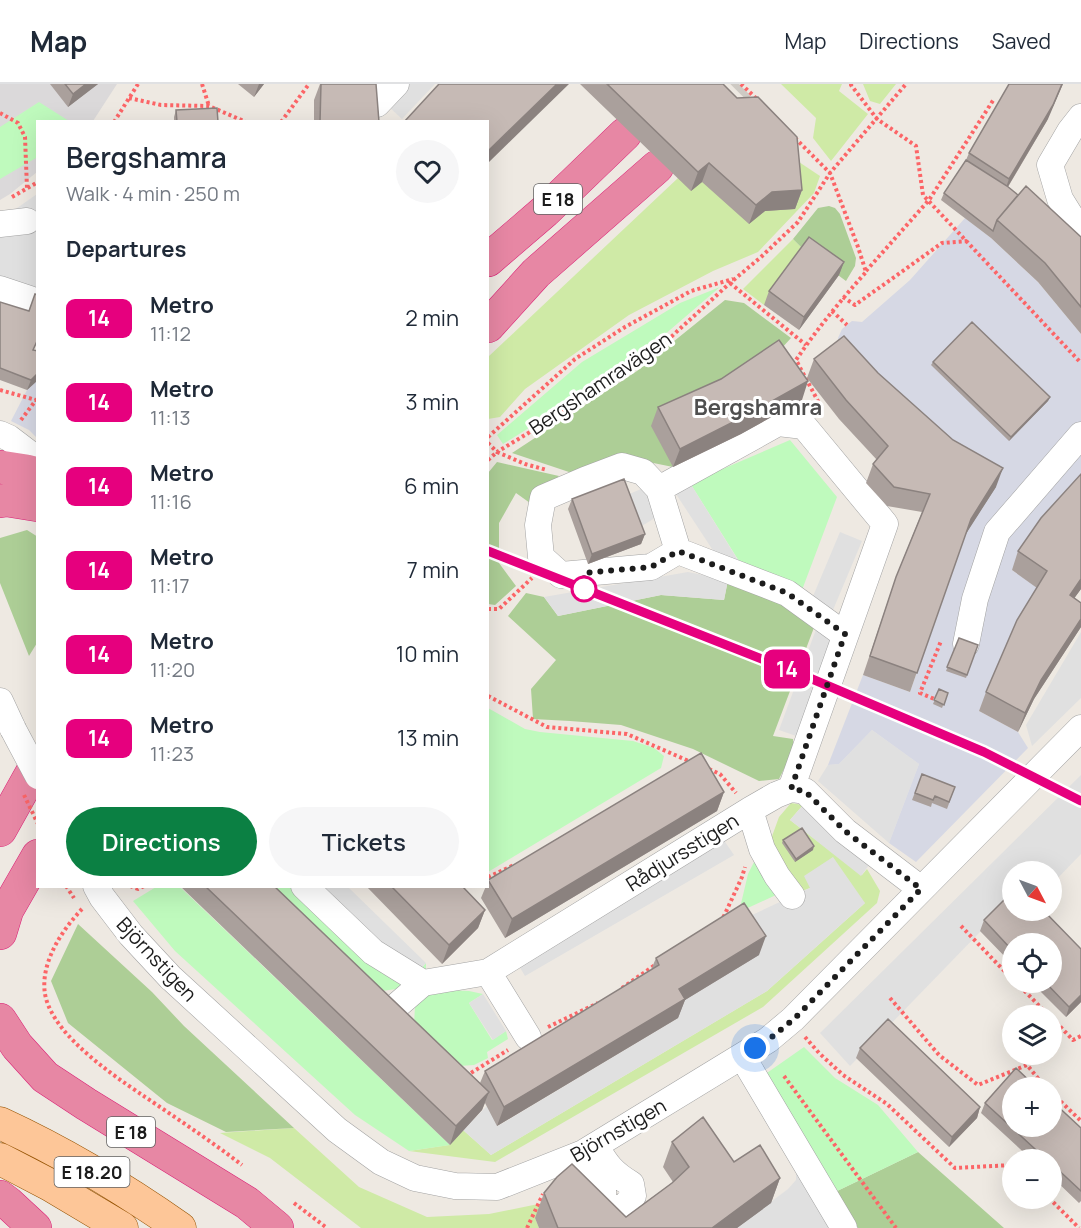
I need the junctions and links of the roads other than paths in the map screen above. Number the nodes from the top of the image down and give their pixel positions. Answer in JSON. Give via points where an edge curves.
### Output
{"nodes":[{"id":1,"x":375,"y":84,"type":"edge"},
{"id":2,"x":396,"y":84,"type":"edge"},
{"id":3,"x":1081,"y":117,"type":"edge"},
{"id":4,"x":625,"y":134,"type":"edge"},
{"id":5,"x":657,"y":167,"type":"dead end"},
{"id":6,"x":3,"y":212,"type":"edge"},
{"id":7,"x":27,"y":221,"type":"dead end"},
{"id":8,"x":1081,"y":233,"type":"edge"},
{"id":9,"x":489,"y":259,"type":"edge"},
{"id":10,"x":536,"y":273,"type":"junction"},
{"id":11,"x":0,"y":289,"type":"edge"},
{"id":12,"x":30,"y":299,"type":"dead end"},
{"id":13,"x":489,"y":314,"type":"edge"},
{"id":14,"x":489,"y":325,"type":"edge"},
{"id":15,"x":0,"y":434,"type":"edge"},
{"id":16,"x":1081,"y":435,"type":"edge"},
{"id":17,"x":36,"y":458,"type":"edge"},
{"id":18,"x":0,"y":467,"type":"edge"},
{"id":19,"x":36,"y":474,"type":"edge"},
{"id":20,"x":659,"y":489,"type":"junction"},
{"id":21,"x":0,"y":501,"type":"edge"},
{"id":22,"x":36,"y":505,"type":"edge"},
{"id":23,"x":678,"y":551,"type":"junction"},
{"id":24,"x":845,"y":634,"type":"junction"},
{"id":25,"x":967,"y":641,"type":"edge"},
{"id":26,"x":0,"y":701,"type":"edge"},
{"id":27,"x":1081,"y":728,"type":"edge"},
{"id":28,"x":36,"y":766,"type":"edge"},
{"id":29,"x":36,"y":769,"type":"edge"},
{"id":30,"x":36,"y":770,"type":"edge"},
{"id":31,"x":791,"y":789,"type":"junction"},
{"id":32,"x":0,"y":808,"type":"edge"},
{"id":33,"x":750,"y":810,"type":"junction"},
{"id":34,"x":0,"y":830,"type":"edge"},
{"id":35,"x":36,"y":860,"type":"edge"},
{"id":36,"x":97,"y":888,"type":"edge"},
{"id":37,"x":306,"y":888,"type":"edge"},
{"id":38,"x":921,"y":889,"type":"junction"},
{"id":39,"x":792,"y":896,"type":"dead end"},
{"id":40,"x":2,"y":921,"type":"edge"},
{"id":41,"x":488,"y":972,"type":"junction"},
{"id":42,"x":423,"y":983,"type":"junction"},
{"id":43,"x":394,"y":1008,"type":"edge"},
{"id":44,"x":0,"y":1020,"type":"edge"},
{"id":45,"x":528,"y":1037,"type":"road end"},
{"id":46,"x":742,"y":1056,"type":"junction"},
{"id":47,"x":0,"y":1124,"type":"edge"},
{"id":48,"x":0,"y":1159,"type":"edge"},
{"id":49,"x":0,"y":1197,"type":"edge"},
{"id":50,"x":283,"y":1214,"type":"edge"},
{"id":51,"x":35,"y":1228,"type":"edge"},
{"id":52,"x":122,"y":1228,"type":"edge"},
{"id":53,"x":180,"y":1228,"type":"edge"},
{"id":54,"x":844,"y":1228,"type":"edge"}],
"edges":[{"from":1,"to":2,"type":"street","via":[[377,104]]},
{"from":3,"to":8,"type":"street","via":[[1050,165],[1060,200]]},
{"from":4,"to":9,"type":"highway","number":"E 18","via":[[546,211]]},
{"from":5,"to":10,"type":"highway","number":"E 18"},
{"from":6,"to":7,"type":"street"},
{"from":10,"to":13,"type":"highway","number":"E 18"},
{"from":10,"to":14,"type":"highway"},
{"from":11,"to":12,"type":"street"},
{"from":15,"to":17,"type":"street"},
{"from":16,"to":25,"type":"street","via":[[997,532],[975,599]]},
{"from":18,"to":19,"type":"highway"},
{"from":20,"to":23,"type":"street"},
{"from":20,"to":23,"type":"street","via":[[643,472],[622,466],[543,498],[538,525],[541,557],[561,575],[651,567]]},
{"from":20,"to":24,"type":"street","via":[[778,423],[804,426],[885,524]]},
{"from":21,"to":22,"type":"highway"},
{"from":23,"to":24,"type":"street","via":[[787,593]]},
{"from":24,"to":31,"type":"street"},
{"from":26,"to":28,"type":"street","bridge":true},
{"from":27,"to":38,"type":"street","name":"Björnstigen"},
{"from":29,"to":32,"type":"main road"},
{"from":30,"to":34,"type":"highway"},
{"from":31,"to":33,"type":"street","name":"Rådjursstigen"},
{"from":31,"to":38,"type":"street","via":[[805,791],[845,831]]},
{"from":33,"to":39,"type":"street","via":[[762,849]]},
{"from":33,"to":41,"type":"street","name":"Rådjursstigen"},
{"from":35,"to":40,"type":"highway"},
{"from":36,"to":46,"type":"street","name":"Björnstigen","via":[[131,935],[170,977],[337,1130],[381,1162],[415,1178],[455,1186],[497,1187],[589,1150]]},
{"from":37,"to":42,"type":"street","via":[[373,952]]},
{"from":38,"to":46,"type":"street","name":"Björnstigen","via":[[794,1019]]},
{"from":41,"to":42,"type":"street","name":"Rådjursstigen"},
{"from":41,"to":45,"type":"street"},
{"from":42,"to":43,"type":"street"},
{"from":44,"to":50,"type":"highway","number":"E 18","via":[[45,1077],[247,1203]]},
{"from":46,"to":54,"type":"street"},
{"from":47,"to":53,"type":"main road","number":"E 18.20","via":[[66,1157]]},
{"from":48,"to":52,"type":"main road","number":"E 18.20"},
{"from":49,"to":51,"type":"highway"}]}
